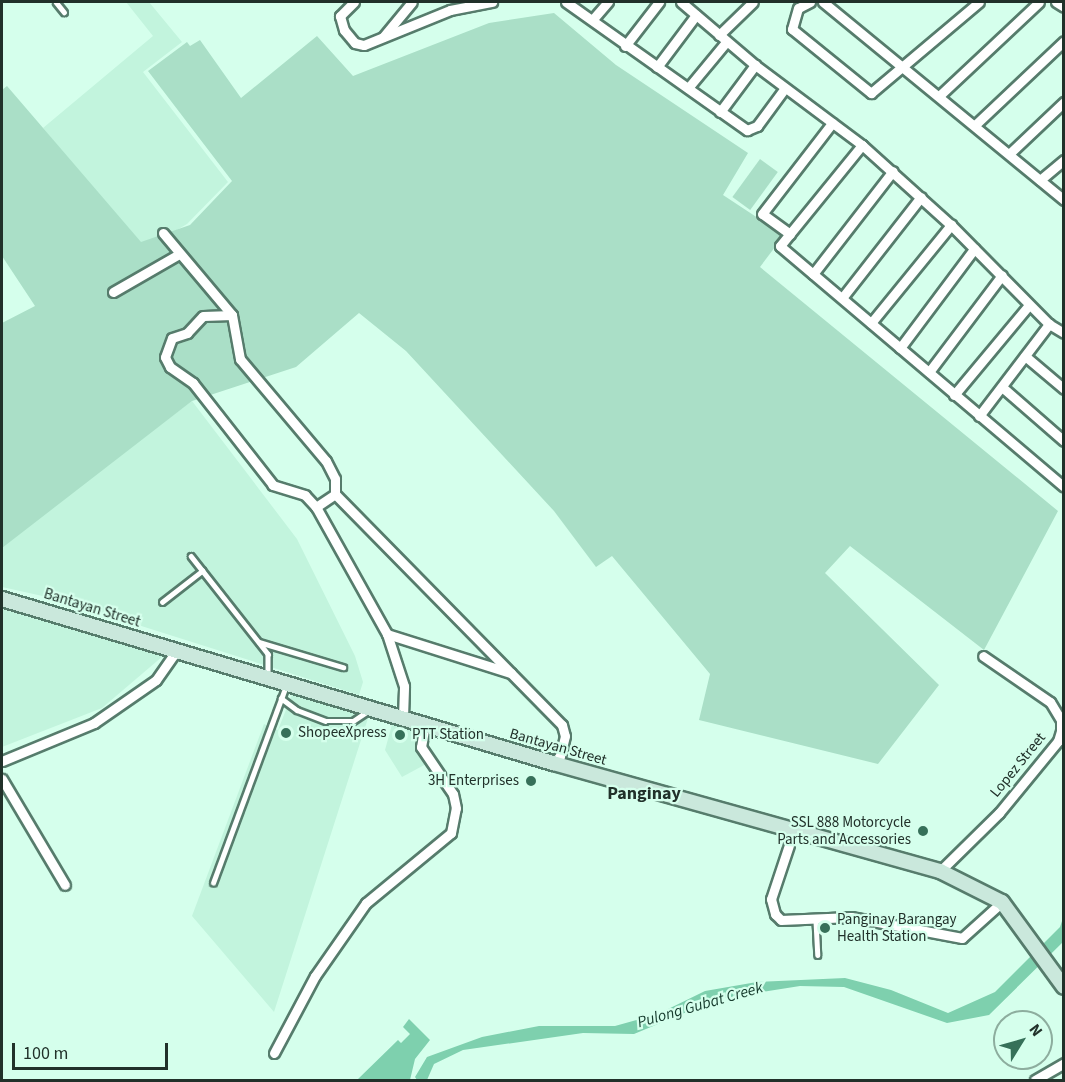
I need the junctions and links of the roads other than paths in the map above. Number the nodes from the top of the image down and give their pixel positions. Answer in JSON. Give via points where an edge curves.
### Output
{"nodes":[{"id":1,"x":56,"y":2,"type":"edge"},
{"id":2,"x":354,"y":2,"type":"edge"},
{"id":3,"x":412,"y":2,"type":"edge"},
{"id":4,"x":458,"y":2,"type":"edge"},
{"id":5,"x":492,"y":2,"type":"edge"},
{"id":6,"x":566,"y":2,"type":"edge"},
{"id":7,"x":608,"y":2,"type":"edge"},
{"id":8,"x":659,"y":2,"type":"edge"},
{"id":9,"x":681,"y":2,"type":"edge"},
{"id":10,"x":753,"y":2,"type":"edge"},
{"id":11,"x":810,"y":2,"type":"edge"},
{"id":12,"x":823,"y":2,"type":"edge"},
{"id":13,"x":979,"y":2,"type":"edge"},
{"id":14,"x":1039,"y":2,"type":"edge"},
{"id":15,"x":1056,"y":2,"type":"edge"},
{"id":16,"x":695,"y":8,"type":"edge"},
{"id":17,"x":1064,"y":8,"type":"edge"},
{"id":18,"x":450,"y":10,"type":"junction"},
{"id":19,"x":64,"y":12,"type":"dead end"},
{"id":20,"x":593,"y":19,"type":"junction"},
{"id":21,"x":383,"y":38,"type":"junction"},
{"id":22,"x":722,"y":39,"type":"junction"},
{"id":23,"x":1064,"y":41,"type":"edge"},
{"id":24,"x":625,"y":46,"type":"junction"},
{"id":25,"x":755,"y":65,"type":"junction"},
{"id":26,"x":902,"y":65,"type":"junction"},
{"id":27,"x":657,"y":67,"type":"junction"},
{"id":28,"x":688,"y":88,"type":"junction"},
{"id":29,"x":784,"y":88,"type":"junction"},
{"id":30,"x":939,"y":96,"type":"junction"},
{"id":31,"x":1064,"y":102,"type":"edge"},
{"id":32,"x":720,"y":112,"type":"junction"},
{"id":33,"x":832,"y":123,"type":"junction"},
{"id":34,"x":975,"y":125,"type":"junction"},
{"id":35,"x":862,"y":145,"type":"junction"},
{"id":36,"x":1009,"y":154,"type":"junction"},
{"id":37,"x":1064,"y":160,"type":"edge"},
{"id":38,"x":893,"y":171,"type":"junction"},
{"id":39,"x":1040,"y":180,"type":"junction"},
{"id":40,"x":921,"y":197,"type":"junction"},
{"id":41,"x":1064,"y":200,"type":"edge"},
{"id":42,"x":951,"y":225,"type":"junction"},
{"id":43,"x":162,"y":233,"type":"dead end"},
{"id":44,"x":790,"y":234,"type":"junction"},
{"id":45,"x":974,"y":249,"type":"junction"},
{"id":46,"x":179,"y":254,"type":"junction"},
{"id":47,"x":813,"y":274,"type":"junction"},
{"id":48,"x":1002,"y":275,"type":"junction"},
{"id":49,"x":113,"y":292,"type":"dead end"},
{"id":50,"x":842,"y":298,"type":"junction"},
{"id":51,"x":1029,"y":305,"type":"junction"},
{"id":52,"x":232,"y":315,"type":"junction"},
{"id":53,"x":871,"y":323,"type":"junction"},
{"id":54,"x":1049,"y":324,"type":"junction"},
{"id":55,"x":1064,"y":333,"type":"edge"},
{"id":56,"x":900,"y":348,"type":"junction"},
{"id":57,"x":1025,"y":356,"type":"junction"},
{"id":58,"x":929,"y":372,"type":"junction"},
{"id":59,"x":1002,"y":387,"type":"junction"},
{"id":60,"x":1064,"y":389,"type":"edge"},
{"id":61,"x":954,"y":395,"type":"junction"},
{"id":62,"x":979,"y":416,"type":"junction"},
{"id":63,"x":1064,"y":441,"type":"edge"},
{"id":64,"x":1064,"y":487,"type":"edge"},
{"id":65,"x":335,"y":494,"type":"junction"},
{"id":66,"x":316,"y":507,"type":"junction"},
{"id":67,"x":191,"y":556,"type":"dead end"},
{"id":68,"x":202,"y":571,"type":"junction"},
{"id":69,"x":2,"y":599,"type":"edge"},
{"id":70,"x":162,"y":602,"type":"dead end"},
{"id":71,"x":387,"y":634,"type":"junction"},
{"id":72,"x":258,"y":642,"type":"junction"},
{"id":73,"x":177,"y":650,"type":"junction"},
{"id":74,"x":983,"y":656,"type":"dead end"},
{"id":75,"x":343,"y":667,"type":"dead end"},
{"id":76,"x":513,"y":674,"type":"junction"},
{"id":77,"x":268,"y":678,"type":"junction"},
{"id":78,"x":287,"y":683,"type":"junction"},
{"id":79,"x":281,"y":698,"type":"junction"},
{"id":80,"x":372,"y":708,"type":"junction"},
{"id":81,"x":403,"y":717,"type":"junction"},
{"id":82,"x":425,"y":724,"type":"junction"},
{"id":83,"x":2,"y":761,"type":"edge"},
{"id":84,"x":553,"y":763,"type":"junction"},
{"id":85,"x":2,"y":779,"type":"edge"},
{"id":86,"x":791,"y":837,"type":"junction"},
{"id":87,"x":940,"y":871,"type":"junction"},
{"id":88,"x":213,"y":884,"type":"dead end"},
{"id":89,"x":65,"y":885,"type":"dead end"},
{"id":90,"x":1002,"y":902,"type":"junction"},
{"id":91,"x":816,"y":921,"type":"junction"},
{"id":92,"x":818,"y":955,"type":"dead end"},
{"id":93,"x":1064,"y":987,"type":"edge"},
{"id":94,"x":274,"y":1053,"type":"dead end"},
{"id":95,"x":1064,"y":1063,"type":"edge"},
{"id":96,"x":1035,"y":1080,"type":"edge"}],
"edges":[{"from":1,"to":19,"type":"lane"},
{"from":2,"to":21,"type":"street","via":[[340,16],[344,30],[355,43],[364,45]]},
{"from":3,"to":21,"type":"street"},
{"from":4,"to":18,"type":"street"},
{"from":5,"to":18,"type":"street"},
{"from":6,"to":20,"type":"street"},
{"from":7,"to":20,"type":"street"},
{"from":8,"to":24,"type":"street"},
{"from":9,"to":16,"type":"street"},
{"from":10,"to":22,"type":"street"},
{"from":11,"to":26,"type":"street","via":[[798,8],[792,29],[871,93]]},
{"from":12,"to":26,"type":"street"},
{"from":13,"to":26,"type":"street"},
{"from":14,"to":30,"type":"street"},
{"from":15,"to":17,"type":"street"},
{"from":16,"to":22,"type":"street"},
{"from":16,"to":27,"type":"street"},
{"from":18,"to":21,"type":"street"},
{"from":20,"to":24,"type":"street"},
{"from":22,"to":25,"type":"street"},
{"from":22,"to":28,"type":"street"},
{"from":23,"to":34,"type":"street"},
{"from":24,"to":27,"type":"street"},
{"from":25,"to":29,"type":"street"},
{"from":25,"to":32,"type":"street"},
{"from":26,"to":30,"type":"street"},
{"from":27,"to":28,"type":"street"},
{"from":28,"to":32,"type":"street"},
{"from":29,"to":32,"type":"street","via":[[752,131]]},
{"from":29,"to":33,"type":"street"},
{"from":30,"to":34,"type":"street"},
{"from":31,"to":36,"type":"street"},
{"from":33,"to":35,"type":"street"},
{"from":33,"to":44,"type":"street","via":[[762,214]]},
{"from":34,"to":36,"type":"street"},
{"from":35,"to":38,"type":"street"},
{"from":35,"to":44,"type":"street"},
{"from":36,"to":39,"type":"street"},
{"from":37,"to":39,"type":"street"},
{"from":38,"to":40,"type":"street"},
{"from":38,"to":47,"type":"street"},
{"from":39,"to":41,"type":"street"},
{"from":40,"to":42,"type":"street"},
{"from":40,"to":50,"type":"street"},
{"from":42,"to":45,"type":"street"},
{"from":42,"to":53,"type":"street"},
{"from":43,"to":46,"type":"street"},
{"from":44,"to":47,"type":"street","via":[[780,246]]},
{"from":45,"to":48,"type":"street"},
{"from":45,"to":56,"type":"street"},
{"from":46,"to":49,"type":"street"},
{"from":46,"to":52,"type":"street"},
{"from":47,"to":50,"type":"street"},
{"from":48,"to":51,"type":"street"},
{"from":48,"to":58,"type":"street"},
{"from":50,"to":53,"type":"street"},
{"from":51,"to":54,"type":"street"},
{"from":51,"to":61,"type":"street"},
{"from":52,"to":65,"type":"street","via":[[240,358],[326,461],[335,479]]},
{"from":52,"to":66,"type":"street","via":[[203,316],[187,333],[172,338],[165,357],[170,367],[193,383],[273,485],[305,495]]},
{"from":53,"to":56,"type":"street"},
{"from":54,"to":55,"type":"street"},
{"from":54,"to":57,"type":"street"},
{"from":56,"to":58,"type":"street"},
{"from":57,"to":59,"type":"street"},
{"from":57,"to":60,"type":"street"},
{"from":58,"to":61,"type":"street"},
{"from":59,"to":62,"type":"street"},
{"from":59,"to":63,"type":"street"},
{"from":61,"to":62,"type":"street"},
{"from":62,"to":64,"type":"street"},
{"from":65,"to":66,"type":"street"},
{"from":65,"to":76,"type":"street"},
{"from":66,"to":71,"type":"street"},
{"from":67,"to":68,"type":"lane"},
{"from":68,"to":70,"type":"lane"},
{"from":68,"to":72,"type":"lane"},
{"from":69,"to":73,"type":"main road","name":"Bantayan Street"},
{"from":71,"to":76,"type":"street"},
{"from":71,"to":81,"type":"street","via":[[404,686]]},
{"from":72,"to":75,"type":"lane"},
{"from":72,"to":77,"type":"lane","via":[[268,654]]},
{"from":73,"to":77,"type":"main road","name":"Bantayan Street"},
{"from":73,"to":83,"type":"street","via":[[156,680],[94,723]]},
{"from":74,"to":87,"type":"street","name":"Lopez Street","via":[[1050,702],[1061,720],[1061,731],[1058,741],[999,813]]},
{"from":76,"to":84,"type":"street","via":[[562,725],[565,736],[560,756]]},
{"from":77,"to":78,"type":"main road","name":"Bantayan Street"},
{"from":78,"to":79,"type":"lane"},
{"from":78,"to":80,"type":"main road","name":"Bantayan Street"},
{"from":79,"to":80,"type":"lane","via":[[306,715],[334,722],[353,721]]},
{"from":79,"to":88,"type":"lane"},
{"from":80,"to":81,"type":"main road","name":"Bantayan Street"},
{"from":81,"to":82,"type":"main road","name":"Bantayan Street"},
{"from":82,"to":84,"type":"main road","name":"Bantayan Street"},
{"from":82,"to":94,"type":"street","via":[[421,747],[453,794],[456,808],[451,833],[366,903],[315,976]]},
{"from":84,"to":86,"type":"main road","name":"Bantayan Street"},
{"from":85,"to":89,"type":"street"},
{"from":86,"to":87,"type":"main road","name":"Bantayan Street"},
{"from":86,"to":91,"type":"street","via":[[771,899],[775,914],[787,921]]},
{"from":87,"to":90,"type":"main road","name":"Bantayan Street"},
{"from":90,"to":91,"type":"street","via":[[962,938],[851,916]]},
{"from":90,"to":93,"type":"main road","name":"Bantayan Street"},
{"from":91,"to":92,"type":"lane"},
{"from":95,"to":96,"type":"street"}]}
